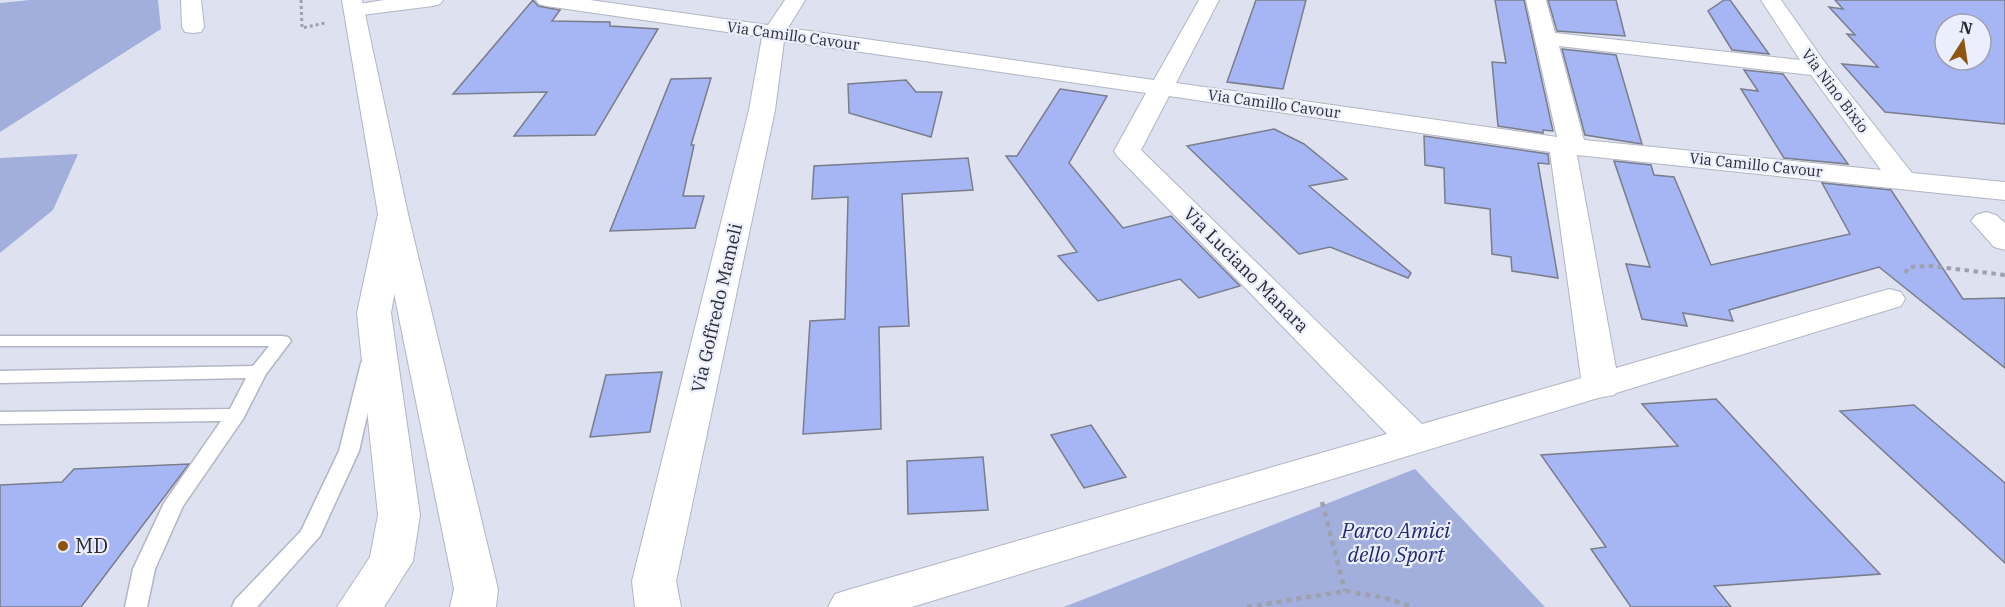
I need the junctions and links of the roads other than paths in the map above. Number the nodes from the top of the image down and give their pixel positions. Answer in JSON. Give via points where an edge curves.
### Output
{"nodes":[{"id":1,"x":191,"y":0,"type":"edge"},
{"id":2,"x":433,"y":0,"type":"edge"},
{"id":3,"x":546,"y":0,"type":"edge"},
{"id":4,"x":795,"y":0,"type":"edge"},
{"id":5,"x":1209,"y":0,"type":"edge"},
{"id":6,"x":1536,"y":0,"type":"edge"},
{"id":7,"x":1771,"y":0,"type":"edge"},
{"id":8,"x":354,"y":9,"type":"edge"},
{"id":9,"x":193,"y":27,"type":"dead end"},
{"id":10,"x":774,"y":33,"type":"junction"},
{"id":11,"x":1545,"y":38,"type":"junction"},
{"id":12,"x":1818,"y":69,"type":"junction"},
{"id":13,"x":1161,"y":87,"type":"junction"},
{"id":14,"x":1568,"y":146,"type":"junction"},
{"id":15,"x":1903,"y":180,"type":"junction"},
{"id":16,"x":2005,"y":191,"type":"edge"},
{"id":17,"x":393,"y":214,"type":"junction"},
{"id":18,"x":2005,"y":222,"type":"edge"},
{"id":19,"x":2005,"y":241,"type":"edge"},
{"id":20,"x":1889,"y":299,"type":"road end"},
{"id":21,"x":377,"y":336,"type":"junction"},
{"id":22,"x":0,"y":341,"type":"edge"},
{"id":23,"x":258,"y":372,"type":"junction"},
{"id":24,"x":0,"y":377,"type":"edge"},
{"id":25,"x":1601,"y":387,"type":"junction"},
{"id":26,"x":236,"y":415,"type":"junction"},
{"id":27,"x":0,"y":418,"type":"edge"},
{"id":28,"x":1416,"y":440,"type":"junction"},
{"id":29,"x":656,"y":594,"type":"edge"},
{"id":30,"x":480,"y":601,"type":"edge"},
{"id":31,"x":136,"y":607,"type":"edge"},
{"id":32,"x":243,"y":607,"type":"edge"},
{"id":33,"x":360,"y":607,"type":"edge"},
{"id":34,"x":851,"y":607,"type":"edge"}],
"edges":[{"from":1,"to":9,"type":"street"},
{"from":2,"to":8,"type":"street"},
{"from":3,"to":10,"type":"street","name":"Via Camillo Cavour"},
{"from":4,"to":10,"type":"street"},
{"from":5,"to":13,"type":"street"},
{"from":6,"to":11,"type":"street"},
{"from":7,"to":12,"type":"street","name":"Via Nino Bixio"},
{"from":8,"to":17,"type":"street"},
{"from":10,"to":13,"type":"street","name":"Via Camillo Cavour"},
{"from":10,"to":29,"type":"street","name":"Via Goffredo Mameli","via":[[762,110]]},
{"from":11,"to":12,"type":"street"},
{"from":11,"to":14,"type":"street"},
{"from":12,"to":15,"type":"street","name":"Via Nino Bixio"},
{"from":13,"to":14,"type":"street","name":"Via Camillo Cavour"},
{"from":13,"to":28,"type":"street","name":"Via Luciano Manara","via":[[1127,151]]},
{"from":14,"to":15,"type":"street","name":"Via Camillo Cavour"},
{"from":14,"to":25,"type":"street"},
{"from":15,"to":16,"type":"street","name":"Via Camillo Cavour"},
{"from":17,"to":21,"type":"street","via":[[374,313]]},
{"from":17,"to":30,"type":"street"},
{"from":18,"to":19,"type":"street","via":[[1986,221]]},
{"from":20,"to":25,"type":"street"},
{"from":21,"to":32,"type":"lane","via":[[349,451],[309,536]]},
{"from":21,"to":33,"type":"street","via":[[399,515],[391,561]]},
{"from":22,"to":23,"type":"lane","via":[[282,341]]},
{"from":23,"to":24,"type":"lane"},
{"from":23,"to":26,"type":"lane"},
{"from":25,"to":28,"type":"street"},
{"from":26,"to":27,"type":"lane"},
{"from":26,"to":31,"type":"lane","via":[[174,503],[144,569]]},
{"from":28,"to":34,"type":"street"}]}
